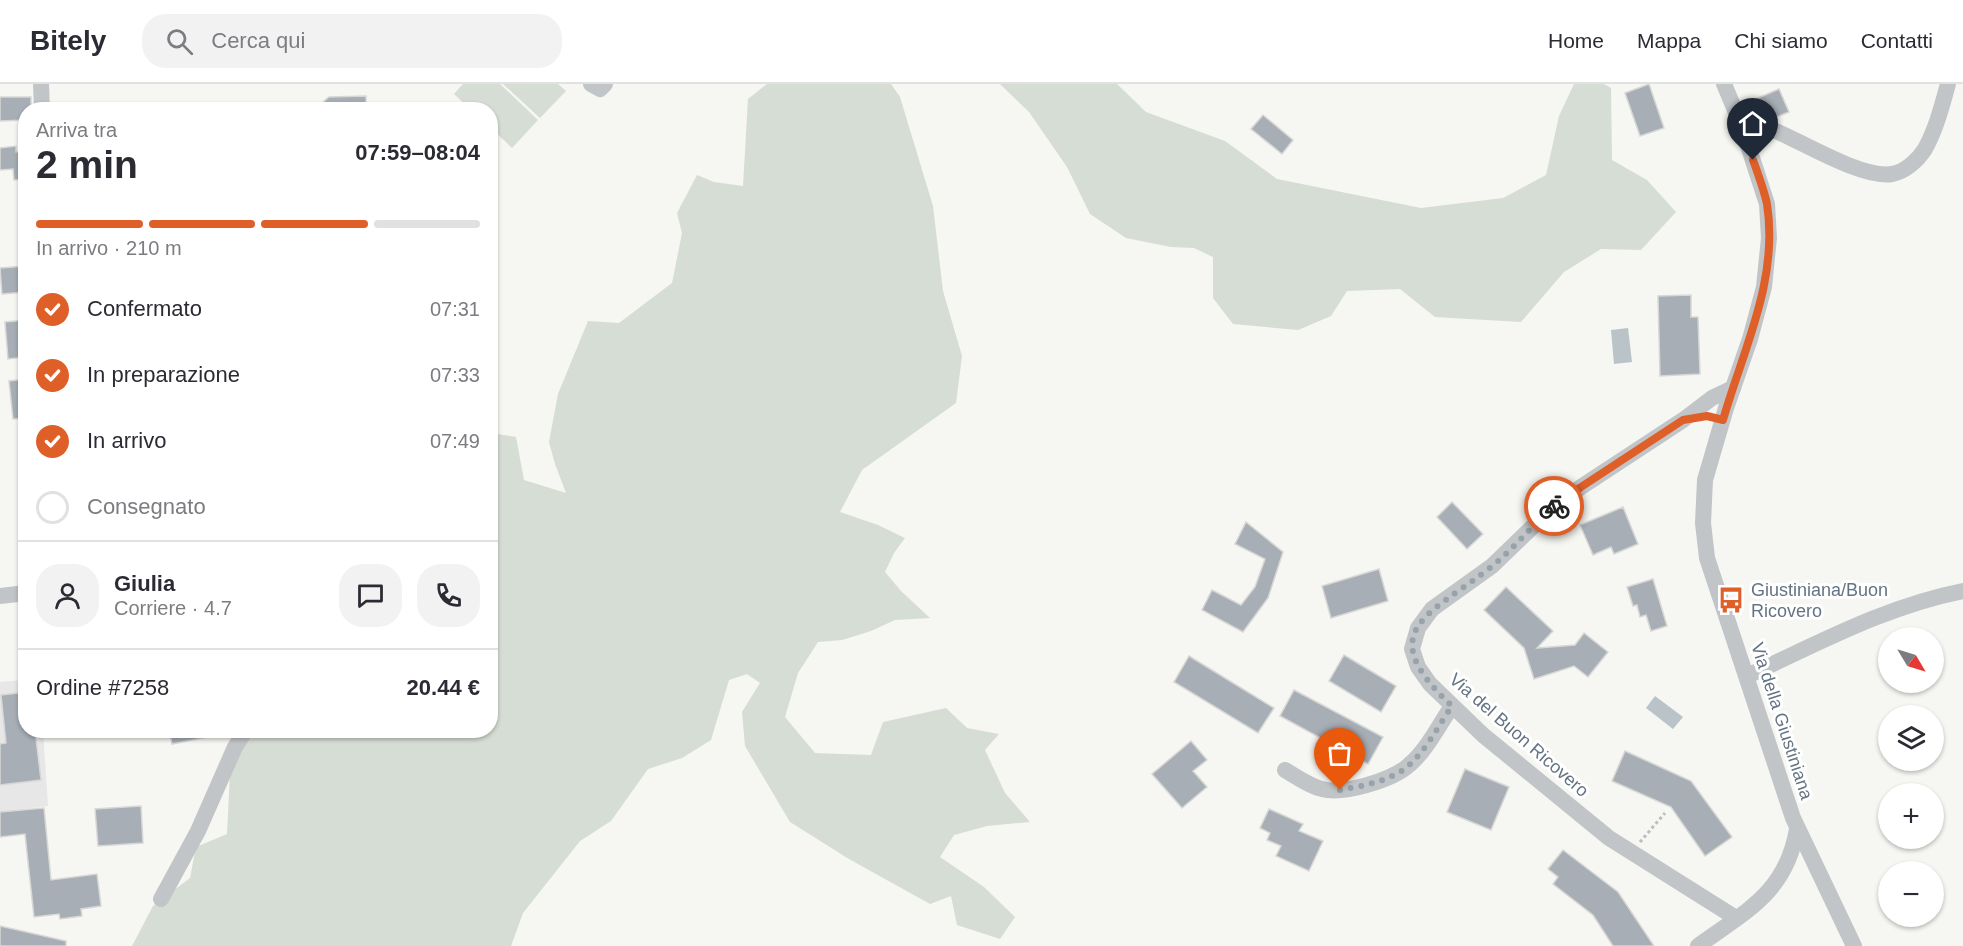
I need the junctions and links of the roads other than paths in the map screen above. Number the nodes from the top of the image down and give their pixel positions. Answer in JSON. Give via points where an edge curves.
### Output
{"nodes":[{"id":1,"x":41,"y":84,"type":"edge"},
{"id":2,"x":1724,"y":84,"type":"edge"},
{"id":3,"x":1948,"y":84,"type":"edge"},
{"id":4,"x":42,"y":102,"type":"edge"},
{"id":5,"x":1745,"y":135,"type":"junction"},
{"id":6,"x":1733,"y":388,"type":"junction"},
{"id":7,"x":1683,"y":420,"type":"junction"},
{"id":8,"x":1723,"y":420,"type":"junction"},
{"id":9,"x":1963,"y":591,"type":"edge"},
{"id":10,"x":18,"y":594,"type":"edge"},
{"id":11,"x":0,"y":596,"type":"edge"},
{"id":12,"x":1747,"y":676,"type":"junction"},
{"id":13,"x":1452,"y":706,"type":"junction"},
{"id":14,"x":241,"y":738,"type":"edge"},
{"id":15,"x":1285,"y":770,"type":"dead end"},
{"id":16,"x":1797,"y":829,"type":"junction"},
{"id":17,"x":161,"y":899,"type":"dead end"},
{"id":18,"x":1736,"y":918,"type":"junction"},
{"id":19,"x":1698,"y":946,"type":"edge"},
{"id":20,"x":1854,"y":946,"type":"edge"}],
"edges":[{"from":1,"to":4,"type":"street"},
{"from":2,"to":5,"type":"street","name":"Via della Giustiniana"},
{"from":3,"to":5,"type":"street","via":[[1924,151],[1912,164],[1894,174],[1866,171],[1776,131]]},
{"from":5,"to":6,"type":"street","name":"Via della Giustiniana","via":[[1767,204],[1769,238],[1764,287]]},
{"from":6,"to":7,"type":"street","name":"Via del Buon Ricovero"},
{"from":6,"to":8,"type":"street","name":"Via della Giustiniana"},
{"from":7,"to":8,"type":"street","name":"Via del Buon Ricovero","via":[[1707,416]]},
{"from":7,"to":13,"type":"street","name":"Via del Buon Ricovero","via":[[1569,495],[1492,566],[1424,617],[1415,634],[1415,660],[1430,684]]},
{"from":8,"to":12,"type":"street","name":"Via della Giustiniana","via":[[1705,480],[1703,523],[1707,558]]},
{"from":9,"to":12,"type":"street","via":[[1885,613]]},
{"from":10,"to":11,"type":"street"},
{"from":12,"to":16,"type":"street","name":"Via della Giustiniana"},
{"from":13,"to":15,"type":"street","via":[[1413,761],[1389,777],[1333,791],[1315,787]]},
{"from":13,"to":18,"type":"street","name":"Via del Buon Ricovero","via":[[1609,838]]},
{"from":14,"to":17,"type":"street"},
{"from":16,"to":18,"type":"street","via":[[1779,880]]},
{"from":16,"to":20,"type":"street","name":"Via della Giustiniana"},
{"from":18,"to":19,"type":"street"}]}
